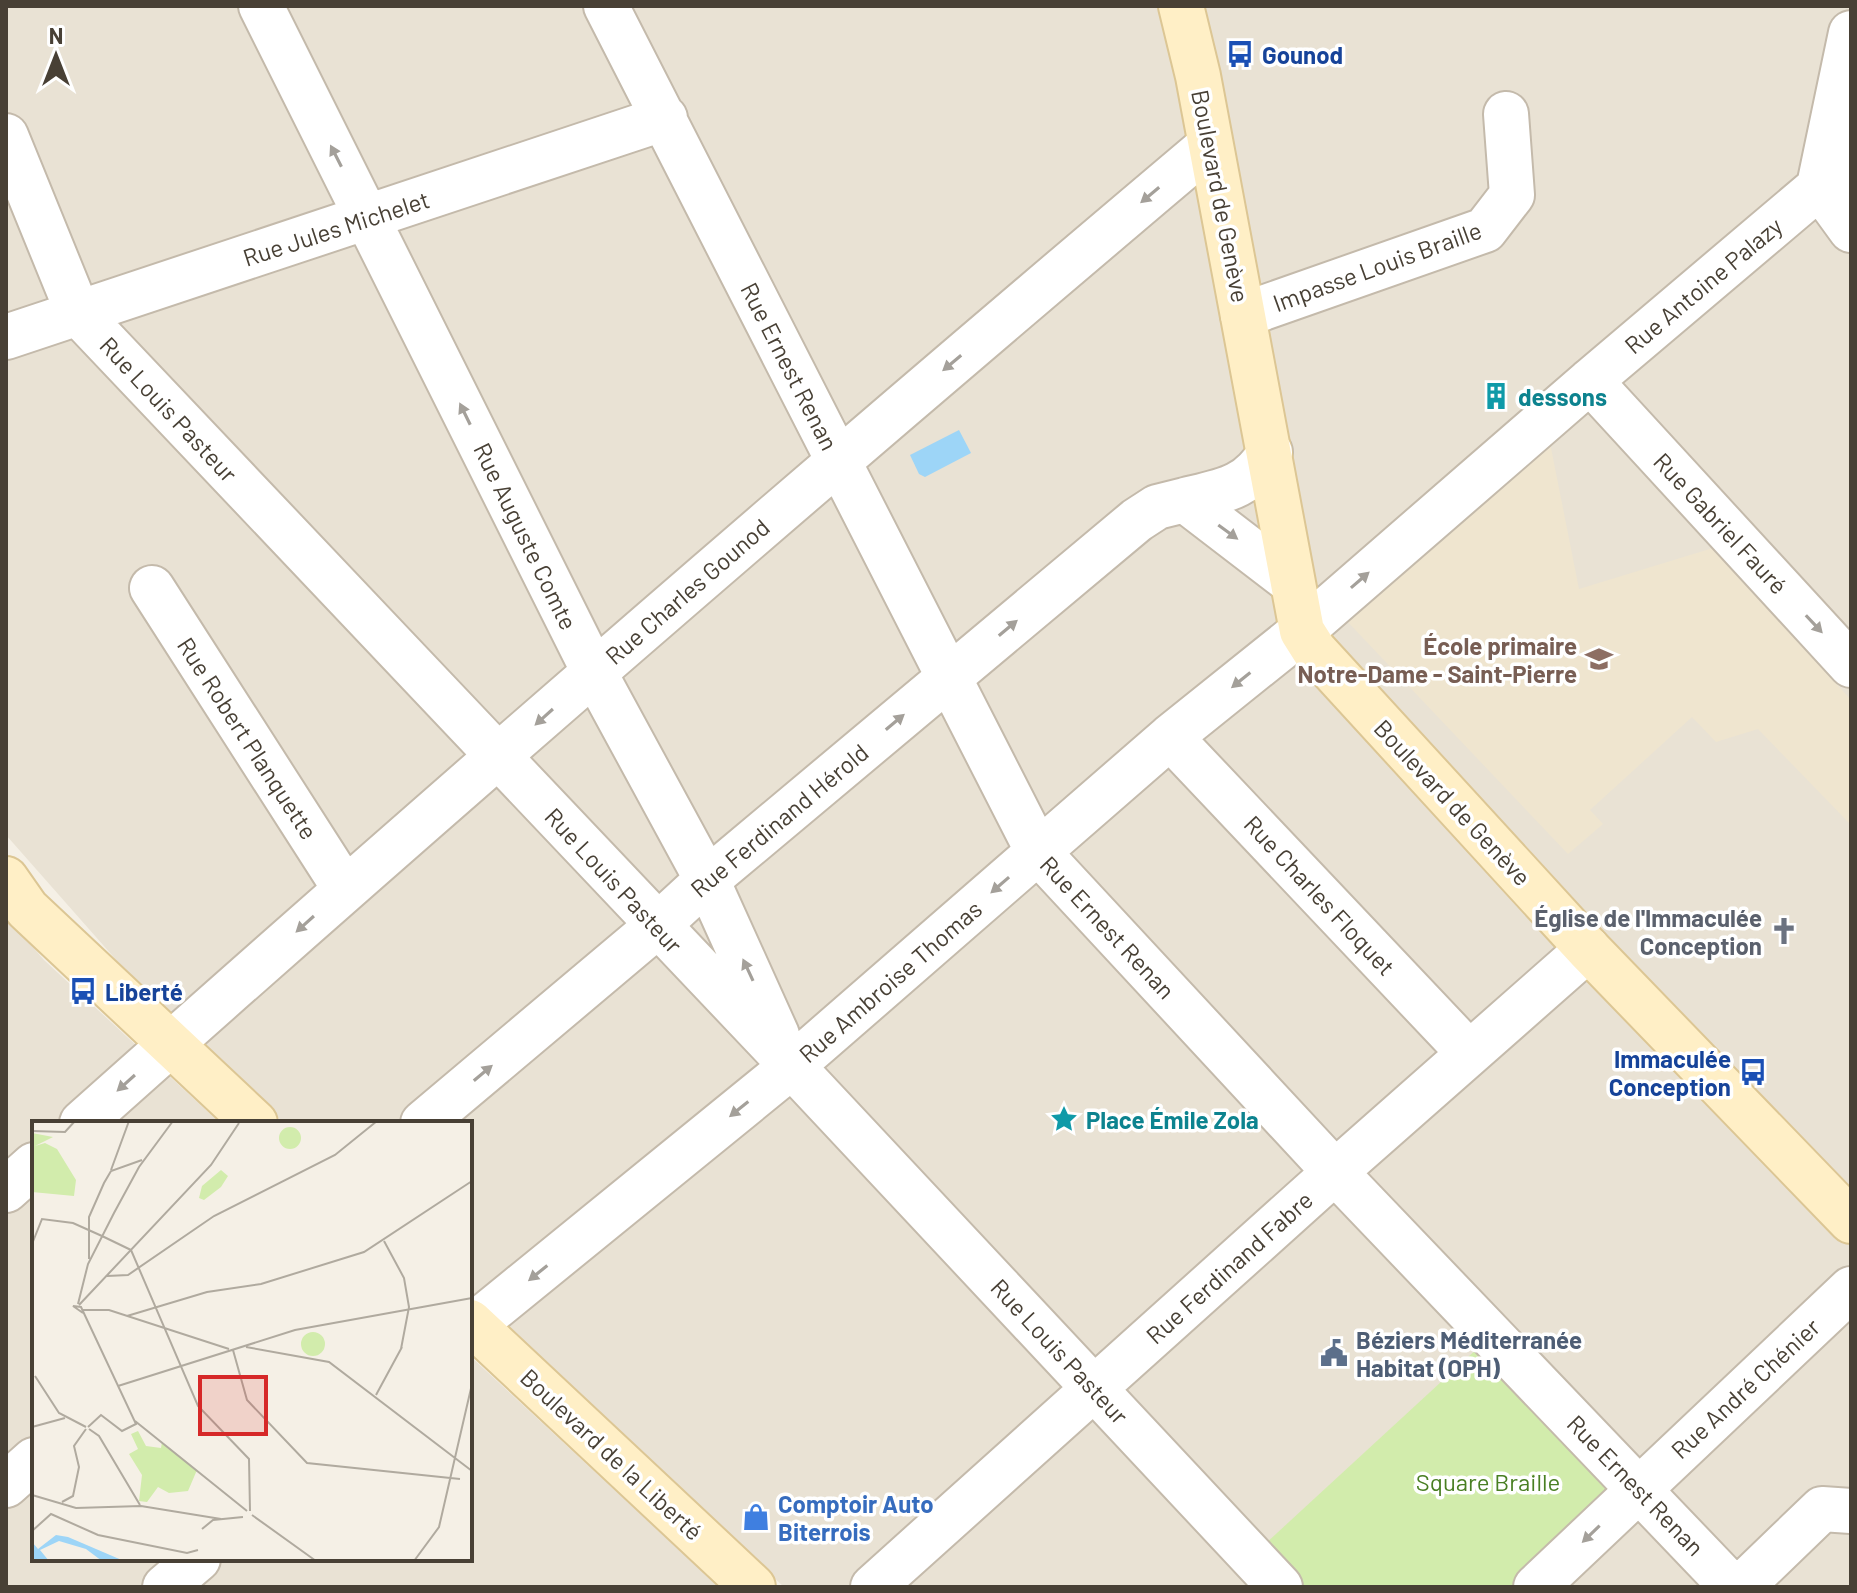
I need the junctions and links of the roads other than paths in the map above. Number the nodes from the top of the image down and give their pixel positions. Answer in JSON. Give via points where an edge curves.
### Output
{"nodes":[{"id":1,"x":261,"y":6,"type":"edge"},
{"id":2,"x":606,"y":6,"type":"edge"},
{"id":3,"x":1181,"y":6,"type":"edge"},
{"id":4,"x":1851,"y":33,"type":"edge"},
{"id":5,"x":1506,"y":114,"type":"dead end"},
{"id":6,"x":665,"y":118,"type":"junction"},
{"id":7,"x":6,"y":136,"type":"edge"},
{"id":8,"x":1210,"y":145,"type":"junction"},
{"id":9,"x":1835,"y":173,"type":"edge"},
{"id":10,"x":367,"y":217,"type":"junction"},
{"id":11,"x":1851,"y":230,"type":"edge"},
{"id":12,"x":78,"y":313,"type":"junction"},
{"id":13,"x":1243,"y":315,"type":"junction"},
{"id":14,"x":6,"y":337,"type":"edge"},
{"id":15,"x":1590,"y":381,"type":"junction"},
{"id":16,"x":1270,"y":452,"type":"junction"},
{"id":17,"x":837,"y":461,"type":"junction"},
{"id":18,"x":1185,"y":500,"type":"junction"},
{"id":19,"x":1292,"y":582,"type":"junction"},
{"id":20,"x":152,"y":588,"type":"dead end"},
{"id":21,"x":1302,"y":631,"type":"junction"},
{"id":22,"x":1851,"y":665,"type":"edge"},
{"id":23,"x":594,"y":672,"type":"junction"},
{"id":24,"x":948,"y":678,"type":"junction"},
{"id":25,"x":1170,"y":737,"type":"junction"},
{"id":26,"x":499,"y":757,"type":"junction"},
{"id":27,"x":1038,"y":852,"type":"junction"},
{"id":28,"x":707,"y":880,"type":"junction"},
{"id":29,"x":345,"y":889,"type":"junction"},
{"id":30,"x":13,"y":905,"type":"edge"},
{"id":31,"x":657,"y":926,"type":"junction"},
{"id":32,"x":1588,"y":949,"type":"junction"},
{"id":33,"x":171,"y":1044,"type":"junction"},
{"id":34,"x":1469,"y":1053,"type":"junction"},
{"id":35,"x":792,"y":1066,"type":"junction"},
{"id":36,"x":84,"y":1121,"type":"edge"},
{"id":37,"x":253,"y":1121,"type":"edge"},
{"id":38,"x":425,"y":1121,"type":"edge"},
{"id":39,"x":32,"y":1167,"type":"edge"},
{"id":40,"x":1335,"y":1172,"type":"junction"},
{"id":41,"x":6,"y":1190,"type":"edge"},
{"id":42,"x":1851,"y":1221,"type":"edge"},
{"id":43,"x":1851,"y":1289,"type":"edge"},
{"id":44,"x":472,"y":1324,"type":"edge"},
{"id":45,"x":472,"y":1326,"type":"edge"},
{"id":46,"x":1095,"y":1388,"type":"junction"},
{"id":47,"x":32,"y":1462,"type":"edge"},
{"id":48,"x":6,"y":1485,"type":"edge"},
{"id":49,"x":1640,"y":1488,"type":"junction"},
{"id":50,"x":1851,"y":1511,"type":"edge"},
{"id":51,"x":196,"y":1561,"type":"edge"},
{"id":52,"x":165,"y":1587,"type":"edge"},
{"id":53,"x":753,"y":1587,"type":"edge"},
{"id":54,"x":873,"y":1587,"type":"edge"},
{"id":55,"x":1280,"y":1587,"type":"edge"},
{"id":56,"x":1536,"y":1587,"type":"edge"},
{"id":57,"x":1732,"y":1587,"type":"edge"},
{"id":58,"x":1741,"y":1587,"type":"edge"}],
"edges":[{"from":10,"to":1,"type":"street","name":"Rue Auguste Comte","one_way":true},
{"from":2,"to":6,"type":"street","name":"Rue Ernest Renan"},
{"from":3,"to":8,"type":"street","name":"Boulevard de Genève"},
{"from":4,"to":9,"type":"street"},
{"from":5,"to":13,"type":"street","name":"Impasse Louis Braille","via":[[1512,195],[1485,230]]},
{"from":6,"to":10,"type":"street","name":"Rue Jules Michelet"},
{"from":6,"to":17,"type":"street","name":"Rue Ernest Renan"},
{"from":7,"to":12,"type":"street","name":"Rue Louis Pasteur"},
{"from":8,"to":13,"type":"street","name":"Boulevard de Genève"},
{"from":8,"to":17,"type":"street","name":"Rue Charles Gounod","one_way":true},
{"from":9,"to":11,"type":"street"},
{"from":9,"to":15,"type":"street","name":"Rue Antoine Palazy"},
{"from":10,"to":12,"type":"street","name":"Rue Jules Michelet"},
{"from":23,"to":10,"type":"street","name":"Rue Auguste Comte","one_way":true},
{"from":12,"to":14,"type":"street","name":"Rue Jules Michelet"},
{"from":12,"to":26,"type":"street","name":"Rue Louis Pasteur"},
{"from":13,"to":16,"type":"street","name":"Boulevard de Genève"},
{"from":21,"to":15,"type":"street","name":"Rue Antoine Palazy","one_way":true},
{"from":15,"to":22,"type":"street","name":"Rue Gabriel Fauré","one_way":true},
{"from":16,"to":18,"type":"street","name":"Rue Ferdinand Hérold","via":[[1259,471],[1245,481]]},
{"from":16,"to":19,"type":"street","name":"Boulevard de Genève"},
{"from":17,"to":23,"type":"street","name":"Rue Charles Gounod"},
{"from":17,"to":24,"type":"street","name":"Rue Ernest Renan"},
{"from":18,"to":19,"type":"street","one_way":true},
{"from":24,"to":18,"type":"street","name":"Rue Ferdinand Hérold","one_way":true,"via":[[1137,520],[1157,507]]},
{"from":19,"to":21,"type":"street","name":"Boulevard de Genève"},
{"from":20,"to":29,"type":"street","name":"Rue Robert Planquette"},
{"from":21,"to":25,"type":"street","name":"Rue Ambroise Thomas","one_way":true},
{"from":21,"to":32,"type":"street","name":"Boulevard de Genève"},
{"from":23,"to":26,"type":"street","name":"Rue Charles Gounod","one_way":true},
{"from":23,"to":28,"type":"street","name":"Rue Auguste Comte"},
{"from":24,"to":27,"type":"street","name":"Rue Ernest Renan"},
{"from":28,"to":24,"type":"street","name":"Rue Ferdinand Hérold","one_way":true},
{"from":25,"to":27,"type":"street","name":"Rue Ambroise Thomas"},
{"from":25,"to":34,"type":"street","name":"Rue Charles Floquet"},
{"from":26,"to":29,"type":"street","name":"Rue Charles Gounod"},
{"from":26,"to":31,"type":"street","name":"Rue Louis Pasteur"},
{"from":27,"to":35,"type":"street","name":"Rue Ambroise Thomas","one_way":true},
{"from":27,"to":40,"type":"street","name":"Rue Ernest Renan"},
{"from":28,"to":31,"type":"street","name":"Rue Ferdinand Hérold"},
{"from":35,"to":28,"type":"street","name":"Rue Auguste Comte","one_way":true},
{"from":29,"to":33,"type":"street","name":"Rue Charles Gounod","one_way":true},
{"from":30,"to":33,"type":"street"},
{"from":31,"to":35,"type":"street","name":"Rue Louis Pasteur"},
{"from":38,"to":31,"type":"street","name":"Rue Ferdinand Hérold","one_way":true},
{"from":32,"to":34,"type":"street","name":"Rue Ferdinand Fabre"},
{"from":32,"to":42,"type":"street","name":"Boulevard de Genève"},
{"from":33,"to":36,"type":"street","name":"Rue Charles Gounod","one_way":true},
{"from":33,"to":37,"type":"street"},
{"from":34,"to":40,"type":"street","name":"Rue Ferdinand Fabre"},
{"from":35,"to":44,"type":"street","name":"Rue Ambroise Thomas","one_way":true},
{"from":35,"to":46,"type":"street","name":"Rue Louis Pasteur"},
{"from":39,"to":41,"type":"street"},
{"from":40,"to":46,"type":"street","name":"Rue Ferdinand Fabre"},
{"from":40,"to":49,"type":"street","name":"Rue Ernest Renan"},
{"from":43,"to":49,"type":"street","name":"Rue André Chénier"},
{"from":45,"to":53,"type":"street","name":"Boulevard de la Liberté"},
{"from":46,"to":54,"type":"street","name":"Rue Ferdinand Fabre"},
{"from":46,"to":55,"type":"street","name":"Rue Louis Pasteur"},
{"from":47,"to":48,"type":"street"},
{"from":49,"to":56,"type":"street","name":"Rue André Chénier","one_way":true},
{"from":49,"to":57,"type":"street","name":"Rue Ernest Renan"},
{"from":50,"to":58,"type":"street","via":[[1822,1509]]},
{"from":51,"to":52,"type":"street"}]}
